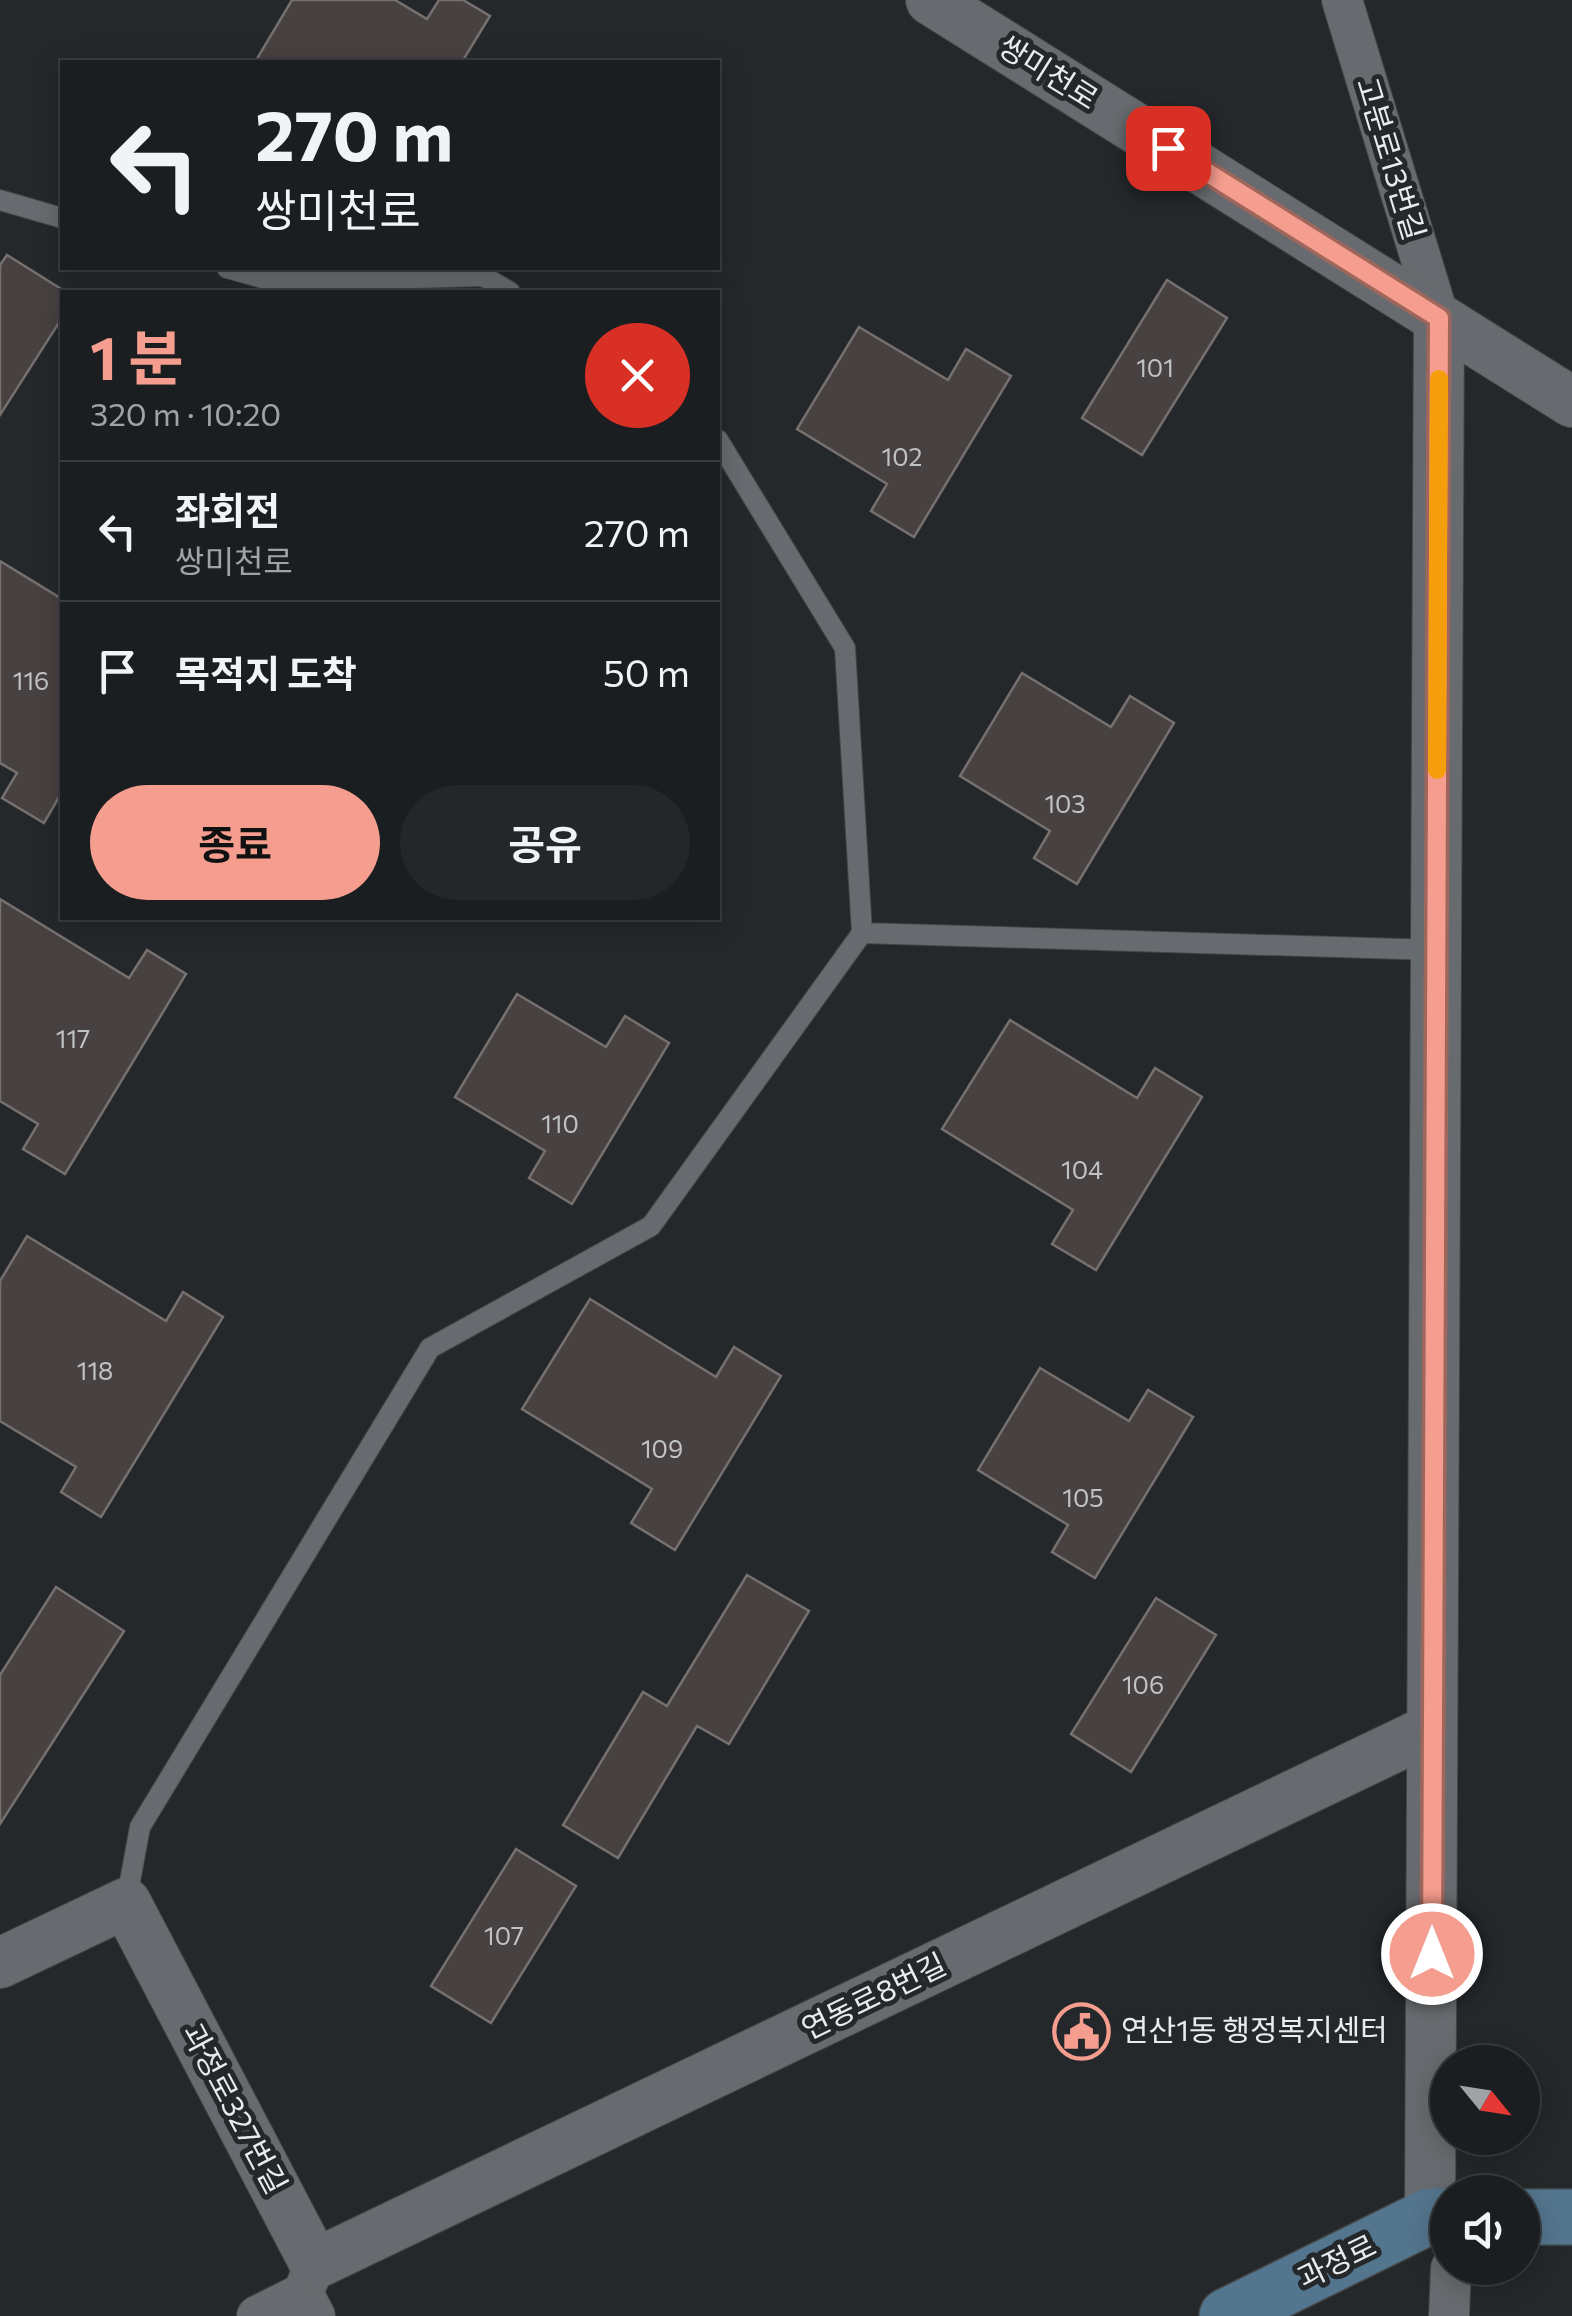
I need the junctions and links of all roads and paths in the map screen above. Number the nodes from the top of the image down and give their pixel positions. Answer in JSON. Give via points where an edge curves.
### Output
{"nodes":[{"id":1,"x":930,"y":0,"type":"edge"},
{"id":2,"x":1342,"y":0,"type":"edge"},
{"id":3,"x":0,"y":200,"type":"edge"},
{"id":4,"x":60,"y":217,"type":"edge"},
{"id":5,"x":234,"y":270,"type":"edge"},
{"id":6,"x":507,"y":290,"type":"edge"},
{"id":7,"x":1439,"y":318,"type":"junction"},
{"id":8,"x":1572,"y":402,"type":"edge"},
{"id":9,"x":720,"y":443,"type":"edge"},
{"id":10,"x":862,"y":933,"type":"junction"},
{"id":11,"x":1436,"y":950,"type":"junction"},
{"id":12,"x":1432,"y":1729,"type":"junction"},
{"id":13,"x":126,"y":1902,"type":"junction"},
{"id":14,"x":0,"y":1963,"type":"edge"},
{"id":15,"x":1438,"y":2175,"type":"edge"},
{"id":16,"x":1540,"y":2217,"type":"edge"},
{"id":17,"x":1572,"y":2218,"type":"edge"},
{"id":18,"x":1430,"y":2220,"type":"edge"},
{"id":19,"x":1450,"y":2285,"type":"edge"},
{"id":20,"x":311,"y":2291,"type":"edge"},
{"id":21,"x":256,"y":2316,"type":"edge"},
{"id":22,"x":1228,"y":2316,"type":"edge"},
{"id":23,"x":1449,"y":2316,"type":"edge"}],
"edges":[{"from":1,"to":7,"type":"street","name":"쌍미천로"},
{"from":2,"to":7,"type":"street","name":"고분로13번길"},
{"from":3,"to":4,"type":"lane"},
{"from":5,"to":6,"type":"lane","via":[[277,282],[483,276]]},
{"from":7,"to":8,"type":"street","name":"쌍미천로"},
{"from":7,"to":11,"type":"street"},
{"from":9,"to":10,"type":"lane","via":[[844,648]]},
{"from":10,"to":11,"type":"lane"},
{"from":10,"to":13,"type":"lane","via":[[651,1226],[430,1348],[140,1827]]},
{"from":11,"to":12,"type":"street"},
{"from":12,"to":15,"type":"street"},
{"from":12,"to":20,"type":"street","name":"연동로8번길"},
{"from":13,"to":14,"type":"street"},
{"from":13,"to":20,"type":"street","name":"과정로327번길"},
{"from":16,"to":17,"type":"main road"},
{"from":18,"to":22,"type":"main road","name":"과정로"},
{"from":19,"to":23,"type":"street"},
{"from":20,"to":21,"type":"street","name":"연동로8번길"}]}
